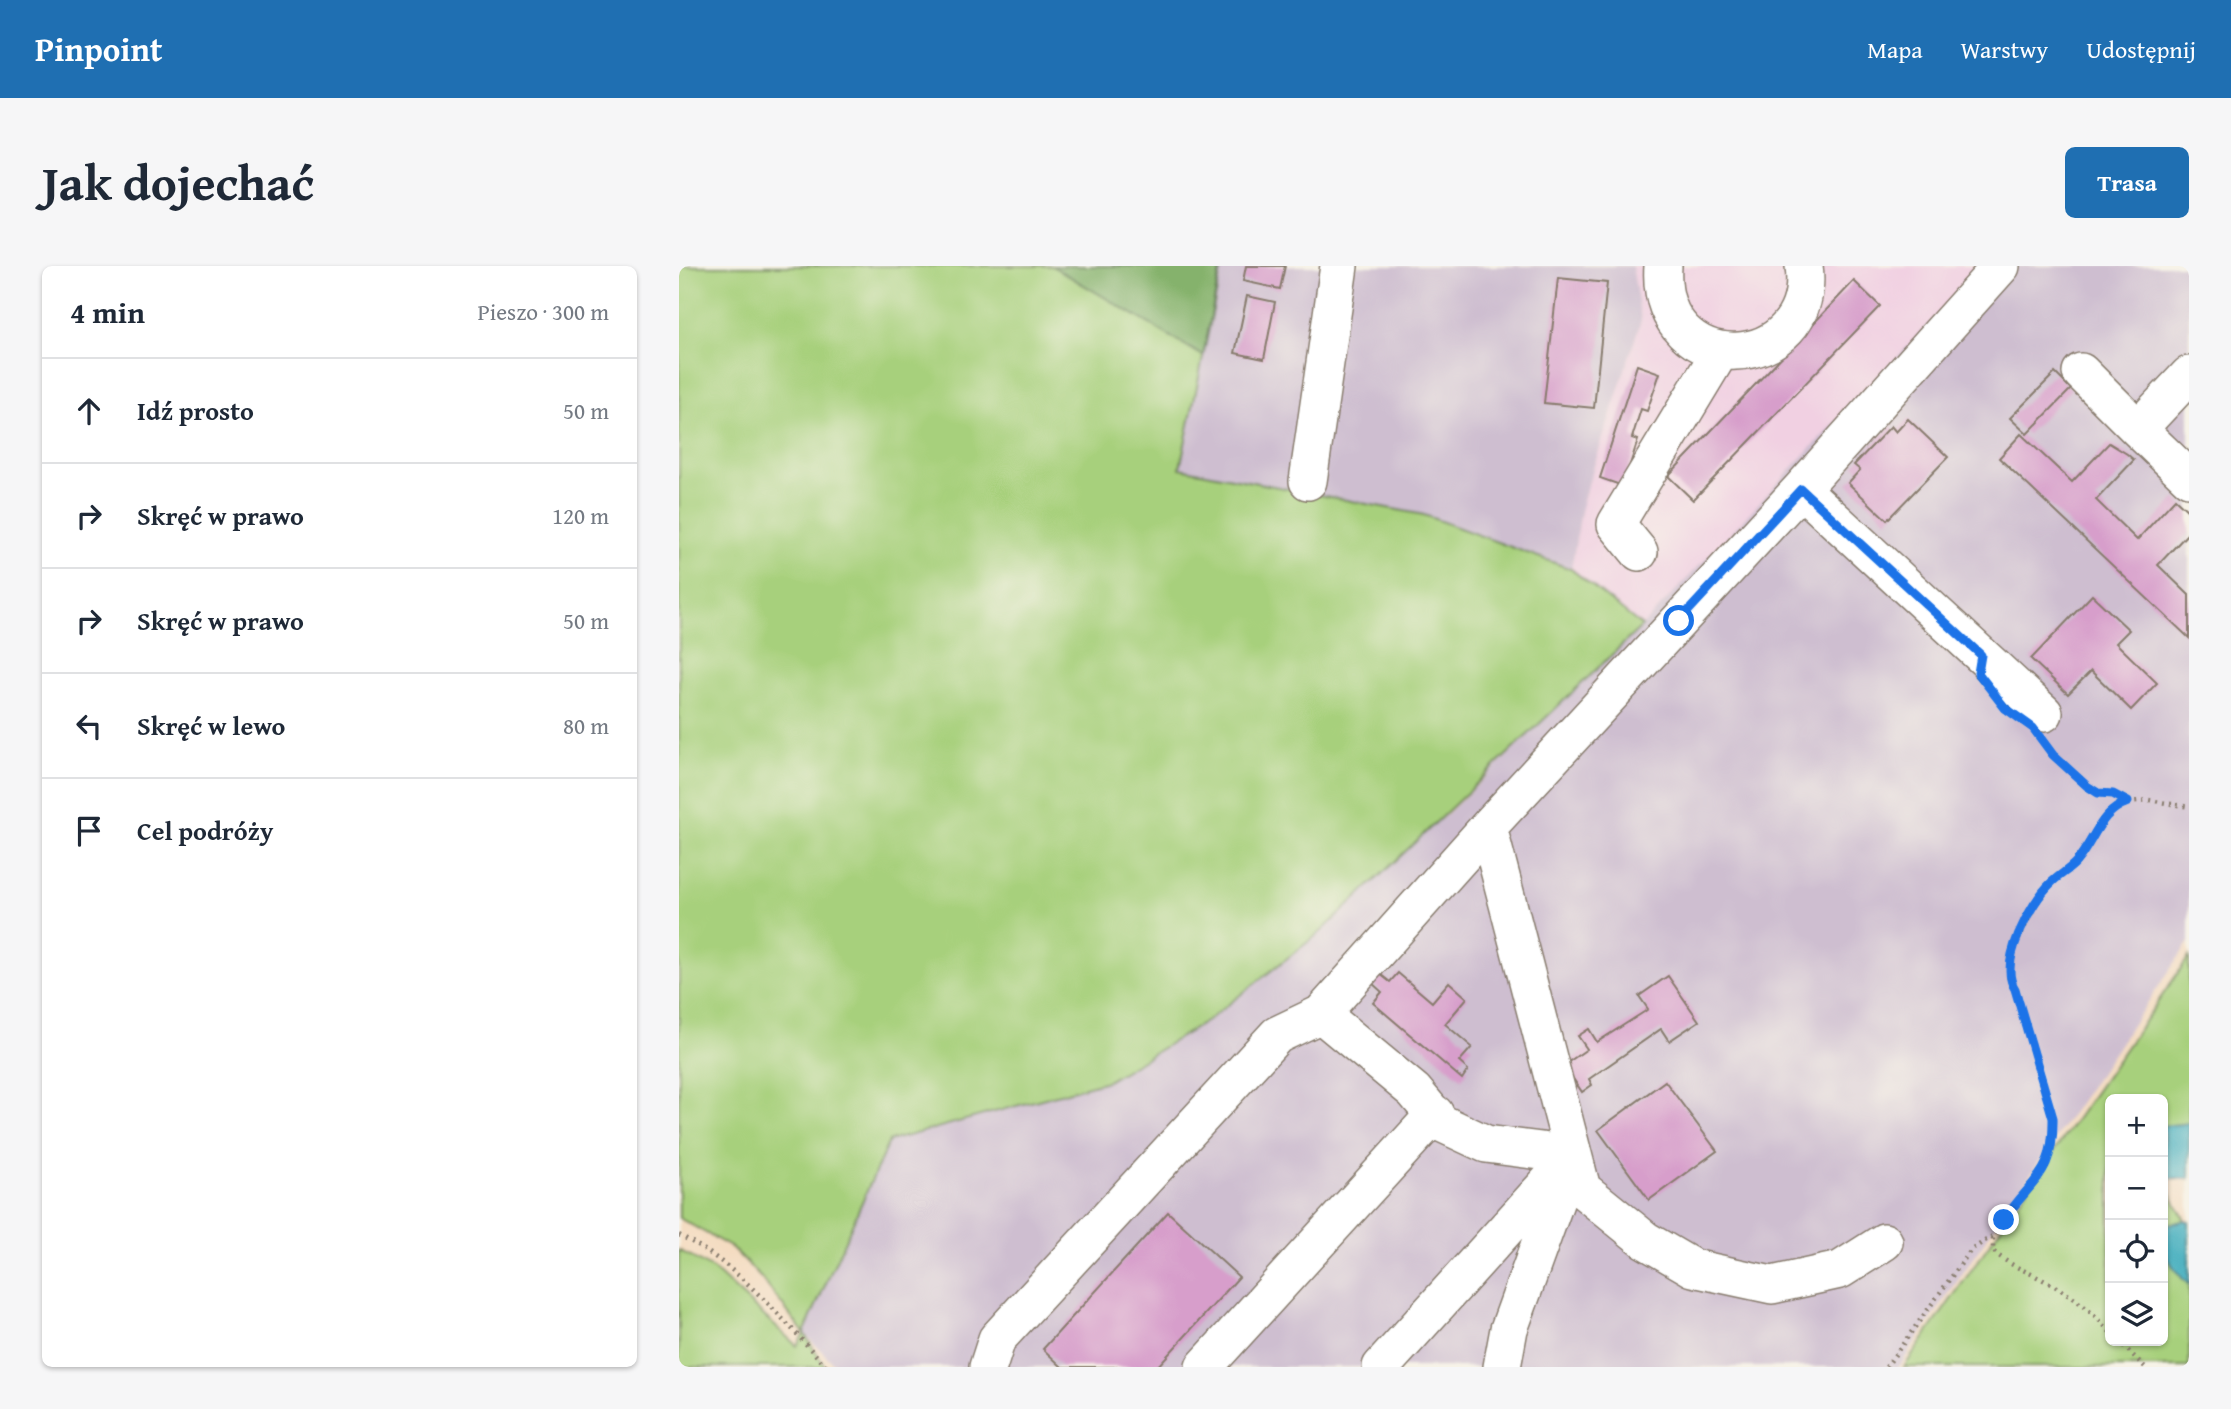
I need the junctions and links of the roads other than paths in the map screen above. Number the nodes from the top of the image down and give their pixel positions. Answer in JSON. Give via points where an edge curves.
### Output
{"nodes":[{"id":1,"x":1339,"y":266,"type":"edge"},
{"id":2,"x":1663,"y":266,"type":"edge"},
{"id":3,"x":1804,"y":266,"type":"edge"},
{"id":4,"x":2001,"y":266,"type":"edge"},
{"id":5,"x":1720,"y":352,"type":"junction"},
{"id":6,"x":2081,"y":373,"type":"dead end"},
{"id":7,"x":2189,"y":376,"type":"edge"},
{"id":8,"x":2138,"y":429,"type":"junction"},
{"id":9,"x":2189,"y":478,"type":"edge"},
{"id":10,"x":1308,"y":481,"type":"dead end"},
{"id":11,"x":1801,"y":489,"type":"junction"},
{"id":12,"x":1639,"y":552,"type":"dead end"},
{"id":13,"x":2043,"y":726,"type":"road end"},
{"id":14,"x":1488,"y":827,"type":"junction"},
{"id":15,"x":1321,"y":1014,"type":"junction"},
{"id":16,"x":1435,"y":1114,"type":"junction"},
{"id":17,"x":1577,"y":1172,"type":"junction"},
{"id":18,"x":1884,"y":1242,"type":"dead end"},
{"id":19,"x":988,"y":1367,"type":"edge"},
{"id":20,"x":1204,"y":1367,"type":"edge"},
{"id":21,"x":1381,"y":1367,"type":"edge"},
{"id":22,"x":1502,"y":1367,"type":"edge"}],
"edges":[{"from":1,"to":10,"type":"street"},
{"from":2,"to":5,"type":"street","via":[[1661,286],[1667,309],[1680,329],[1697,344]]},
{"from":3,"to":5,"type":"street","via":[[1801,308],[1788,329],[1769,344],[1745,352]]},
{"from":4,"to":11,"type":"street"},
{"from":5,"to":12,"type":"street","via":[[1615,524]]},
{"from":6,"to":8,"type":"street"},
{"from":7,"to":8,"type":"street"},
{"from":8,"to":9,"type":"street"},
{"from":11,"to":13,"type":"street"},
{"from":11,"to":14,"type":"street"},
{"from":14,"to":15,"type":"street"},
{"from":14,"to":17,"type":"street"},
{"from":15,"to":16,"type":"street"},
{"from":15,"to":19,"type":"street","via":[[1277,1035],[997,1339]]},
{"from":16,"to":17,"type":"street","via":[[1441,1123],[1486,1144]]},
{"from":16,"to":20,"type":"street"},
{"from":17,"to":18,"type":"street","via":[[1645,1240],[1693,1268],[1772,1285],[1840,1270]]},
{"from":17,"to":21,"type":"street"},
{"from":17,"to":22,"type":"street","via":[[1509,1329]]}]}
